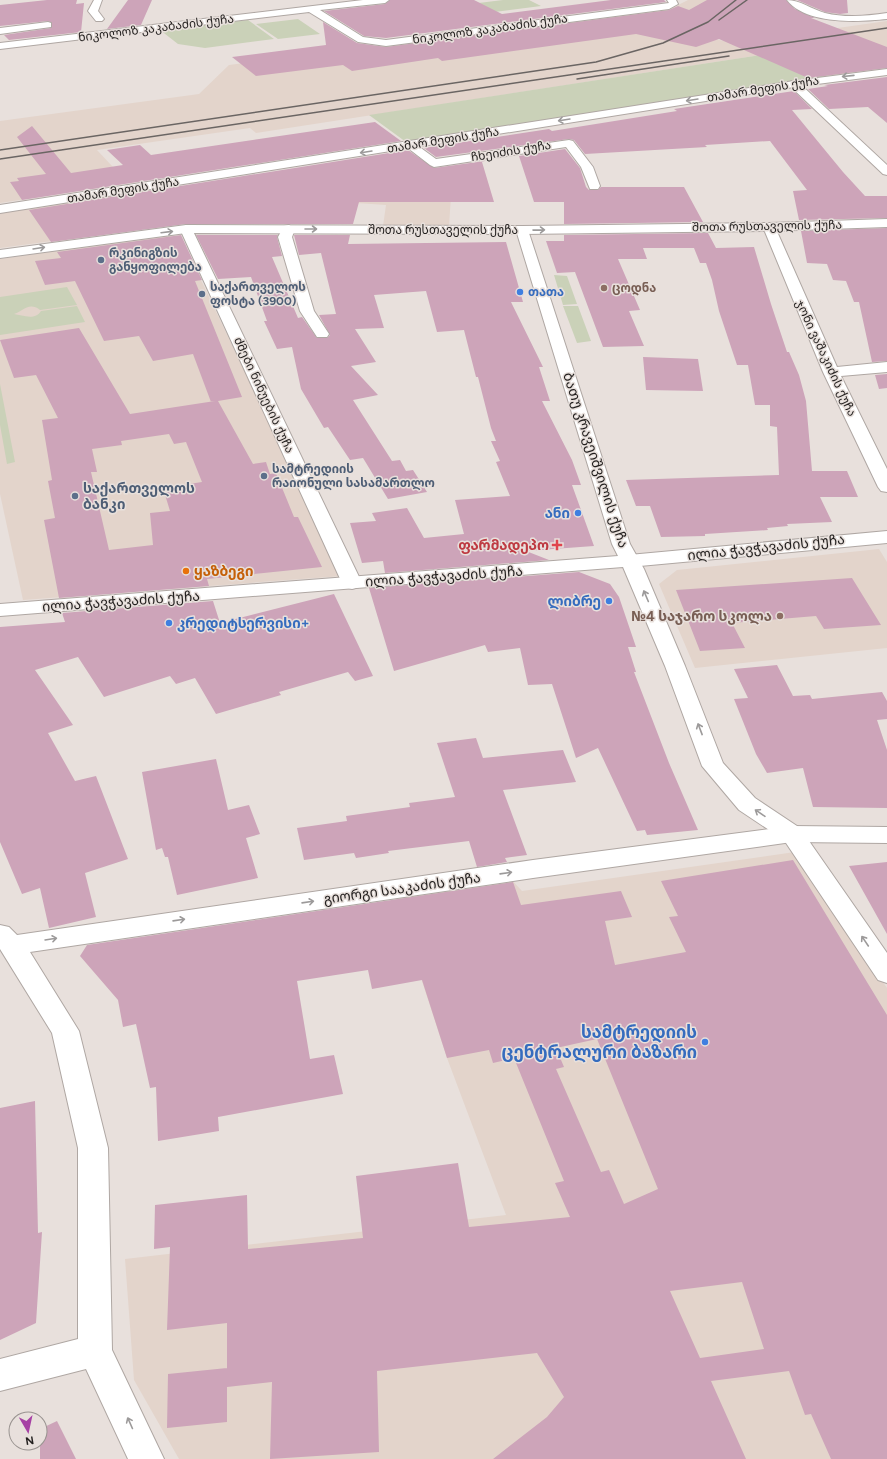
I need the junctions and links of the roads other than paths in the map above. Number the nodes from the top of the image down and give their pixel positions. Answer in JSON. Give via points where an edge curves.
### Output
{"nodes":[{"id":1,"x":98,"y":0,"type":"edge"},
{"id":2,"x":385,"y":0,"type":"edge"},
{"id":3,"x":672,"y":0,"type":"edge"},
{"id":4,"x":791,"y":0,"type":"edge"},
{"id":5,"x":311,"y":9,"type":"junction"},
{"id":6,"x":887,"y":16,"type":"edge"},
{"id":7,"x":99,"y":19,"type":"dead end"},
{"id":8,"x":61,"y":24,"type":"dead end"},
{"id":9,"x":0,"y":31,"type":"edge"},
{"id":10,"x":0,"y":46,"type":"edge"},
{"id":11,"x":887,"y":72,"type":"edge"},
{"id":12,"x":794,"y":84,"type":"junction"},
{"id":13,"x":410,"y":145,"type":"junction"},
{"id":14,"x":887,"y":172,"type":"edge"},
{"id":15,"x":594,"y":186,"type":"dead end"},
{"id":16,"x":0,"y":209,"type":"edge"},
{"id":17,"x":887,"y":223,"type":"edge"},
{"id":18,"x":769,"y":227,"type":"junction"},
{"id":19,"x":186,"y":229,"type":"junction"},
{"id":20,"x":289,"y":229,"type":"junction"},
{"id":21,"x":522,"y":230,"type":"junction"},
{"id":22,"x":0,"y":254,"type":"edge"},
{"id":23,"x":322,"y":334,"type":"dead end"},
{"id":24,"x":887,"y":367,"type":"edge"},
{"id":25,"x":831,"y":372,"type":"junction"},
{"id":26,"x":887,"y":487,"type":"edge"},
{"id":27,"x":887,"y":537,"type":"edge"},
{"id":28,"x":629,"y":561,"type":"junction"},
{"id":29,"x":352,"y":583,"type":"junction"},
{"id":30,"x":1,"y":607,"type":"edge"},
{"id":31,"x":792,"y":834,"type":"junction"},
{"id":32,"x":887,"y":835,"type":"edge"},
{"id":33,"x":6,"y":940,"type":"edge"},
{"id":34,"x":887,"y":973,"type":"edge"},
{"id":35,"x":95,"y":1351,"type":"junction"},
{"id":36,"x":0,"y":1375,"type":"edge"},
{"id":37,"x":146,"y":1459,"type":"edge"}],
"edges":[{"from":1,"to":7,"type":"street","via":[[93,11]]},
{"from":2,"to":5,"type":"street","name":"ნიკოლოზ კაკაბაძის ქუჩა"},
{"from":3,"to":5,"type":"street","name":"ნიკოლოზ კაკაბაძის ქუჩა","via":[[674,4],[669,6],[386,43],[361,40]]},
{"from":4,"to":6,"type":"street","via":[[806,10],[845,20]]},
{"from":5,"to":10,"type":"street","name":"ნიკოლოზ კაკაბაძის ქუჩა"},
{"from":8,"to":9,"type":"street"},
{"from":11,"to":12,"type":"street","name":"თამარ მეფის ქუჩა","one_way":true},
{"from":12,"to":13,"type":"street","name":"თამარ მეფის ქუჩა","one_way":true},
{"from":12,"to":14,"type":"street"},
{"from":13,"to":15,"type":"street","name":"ჩხეიძის ქუჩა","via":[[434,163],[568,143],[587,167]]},
{"from":13,"to":16,"type":"street","name":"თამარ მეფის ქუჩა","one_way":true},
{"from":17,"to":18,"type":"street","name":"შოთა რუსთაველის ქუჩა"},
{"from":21,"to":18,"type":"street","name":"შოთა რუსთაველის ქუჩა","one_way":true},
{"from":18,"to":25,"type":"street","name":"ჯონი ვაშაკიძის ქუჩა"},
{"from":19,"to":20,"type":"street","name":"შოთა რუსთაველის ქუჩა"},
{"from":22,"to":19,"type":"street","name":"შოთა რუსთაველის ქუჩა","one_way":true},
{"from":19,"to":29,"type":"street","name":"ძმები ნინუების ქუჩა"},
{"from":20,"to":21,"type":"street","name":"შოთა რუსთაველის ქუჩა","one_way":true},
{"from":20,"to":23,"type":"street","via":[[285,237],[307,311]]},
{"from":21,"to":28,"type":"street","name":"ბათუ კრავეიშვილის ქუჩა","via":[[621,544]]},
{"from":24,"to":25,"type":"street"},
{"from":25,"to":26,"type":"street","name":"ჯონი ვაშაკიძის ქუჩა"},
{"from":27,"to":28,"type":"street","name":"ილია ჭავჭავაძის ქუჩა"},
{"from":28,"to":29,"type":"street","name":"ილია ჭავჭავაძის ქუჩა"},
{"from":31,"to":28,"type":"street","name":"ბათუ კრავეიშვილის ქუჩა","one_way":true,"via":[[747,804],[713,766],[676,666]]},
{"from":29,"to":30,"type":"street","name":"ილია ჭავჭავაძის ქუჩა"},
{"from":31,"to":32,"type":"street","name":"გიორგი სააკაძის ქუჩა"},
{"from":33,"to":31,"type":"street","name":"გიორგი სააკაძის ქუჩა","one_way":true},
{"from":34,"to":31,"type":"street","one_way":true},
{"from":33,"to":35,"type":"street","via":[[65,1031],[93,1148]]},
{"from":35,"to":36,"type":"street"},
{"from":37,"to":35,"type":"street","one_way":true}]}
